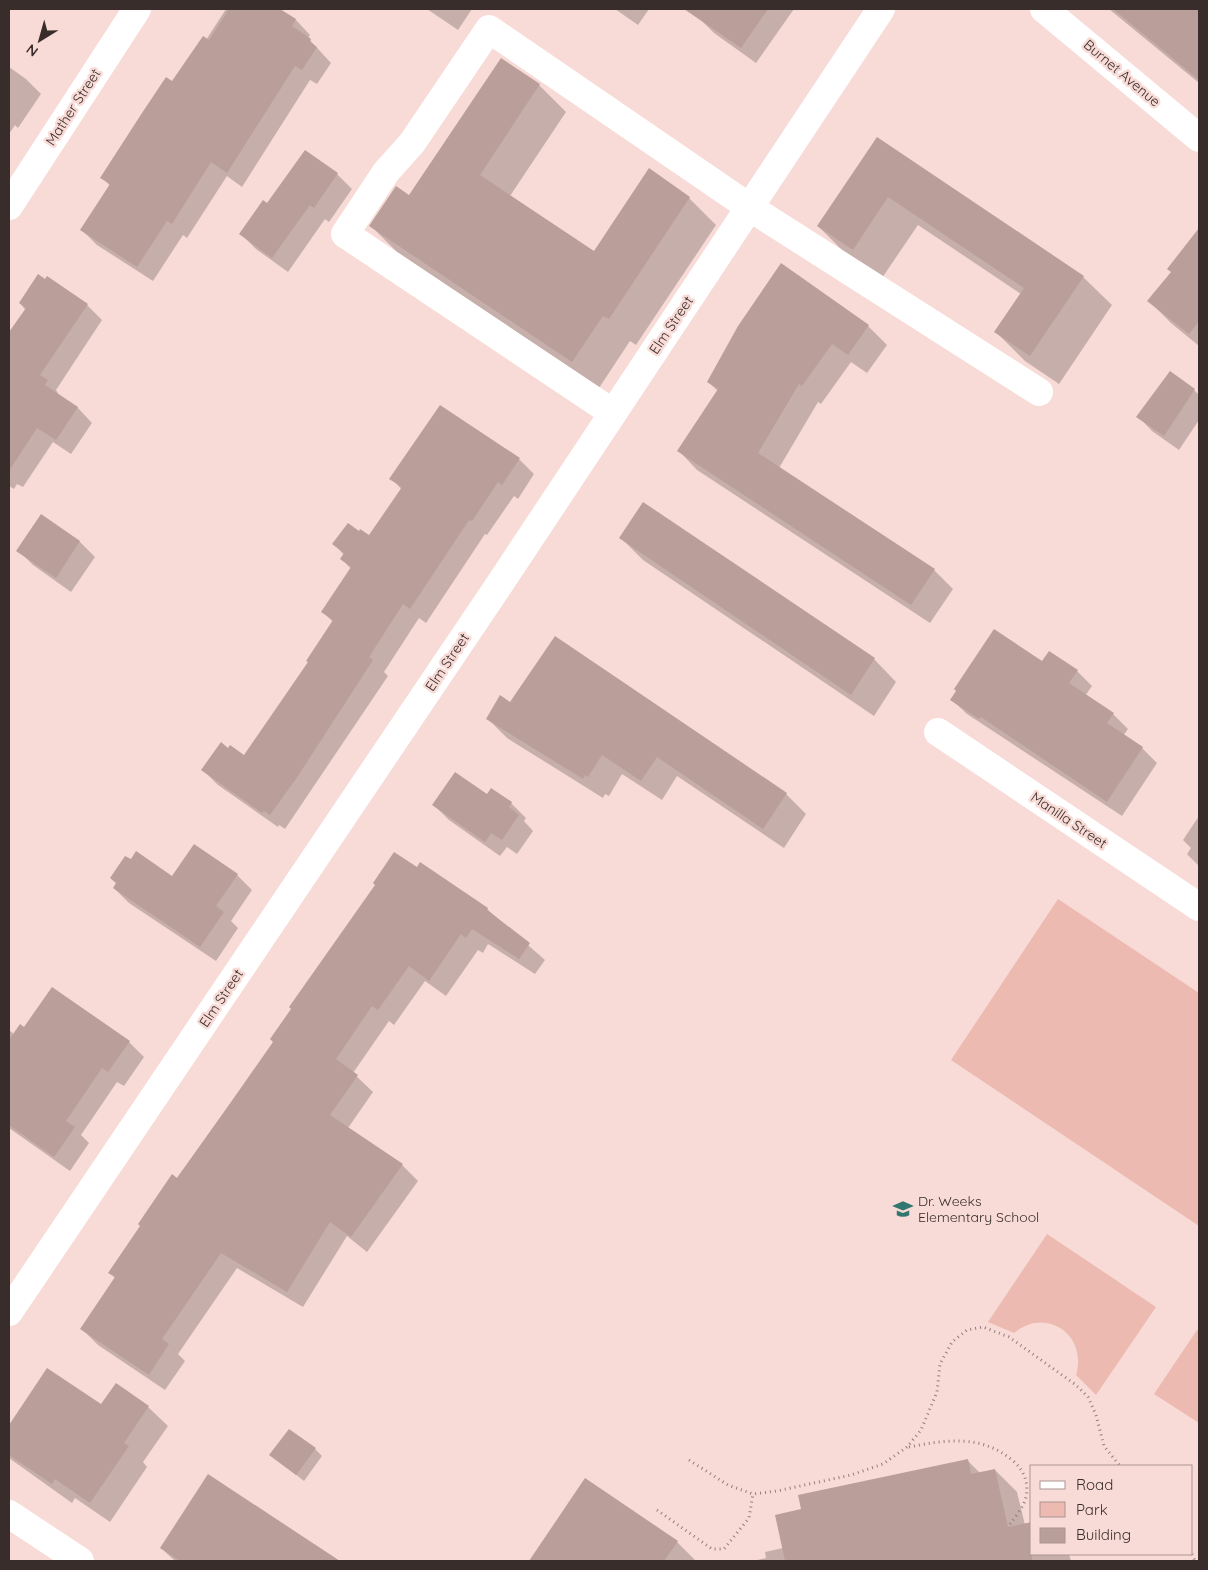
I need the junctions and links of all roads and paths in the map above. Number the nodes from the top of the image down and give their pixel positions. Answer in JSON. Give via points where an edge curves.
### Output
{"nodes":[{"id":1,"x":137,"y":9,"type":"edge"},
{"id":2,"x":881,"y":9,"type":"edge"},
{"id":3,"x":1044,"y":9,"type":"edge"},
{"id":4,"x":1199,"y":138,"type":"edge"},
{"id":5,"x":9,"y":206,"type":"edge"},
{"id":6,"x":750,"y":207,"type":"junction"},
{"id":7,"x":1039,"y":392,"type":"dead end"},
{"id":8,"x":613,"y":413,"type":"junction"},
{"id":9,"x":938,"y":732,"type":"dead end"},
{"id":10,"x":1199,"y":908,"type":"edge"},
{"id":11,"x":9,"y":1312,"type":"edge"},
{"id":12,"x":907,"y":1447,"type":"junction"},
{"id":13,"x":689,"y":1460,"type":"dead end"},
{"id":14,"x":1119,"y":1465,"type":"edge"},
{"id":15,"x":753,"y":1494,"type":"junction"},
{"id":16,"x":657,"y":1510,"type":"dead end"},
{"id":17,"x":9,"y":1514,"type":"edge"},
{"id":18,"x":1008,"y":1527,"type":"dead end"},
{"id":19,"x":80,"y":1561,"type":"edge"}],
"edges":[{"from":1,"to":5,"type":"street","name":"Mather Street"},
{"from":2,"to":6,"type":"street","name":"Elm Street"},
{"from":3,"to":4,"type":"street","name":"Burnet Avenue"},
{"from":6,"to":7,"type":"street"},
{"from":6,"to":8,"type":"street","name":"Elm Street"},
{"from":6,"to":8,"type":"street","via":[[489,30],[412,143],[386,172],[346,234]]},
{"from":8,"to":11,"type":"street","name":"Elm Street"},
{"from":9,"to":10,"type":"street","name":"Manilla Street"},
{"from":12,"to":14,"type":"path","via":[[920,1430],[934,1400],[940,1364],[952,1342],[967,1330],[983,1327],[1009,1337],[1088,1397],[1104,1446]]},
{"from":12,"to":15,"type":"path","via":[[883,1464],[851,1475]]},
{"from":12,"to":18,"type":"path","via":[[944,1440],[973,1441],[1000,1450],[1019,1466],[1028,1482],[1026,1499]]},
{"from":13,"to":15,"type":"path","via":[[728,1485]]},
{"from":15,"to":16,"type":"path","via":[[749,1518],[724,1549],[712,1549]]},
{"from":17,"to":19,"type":"street"}]}
